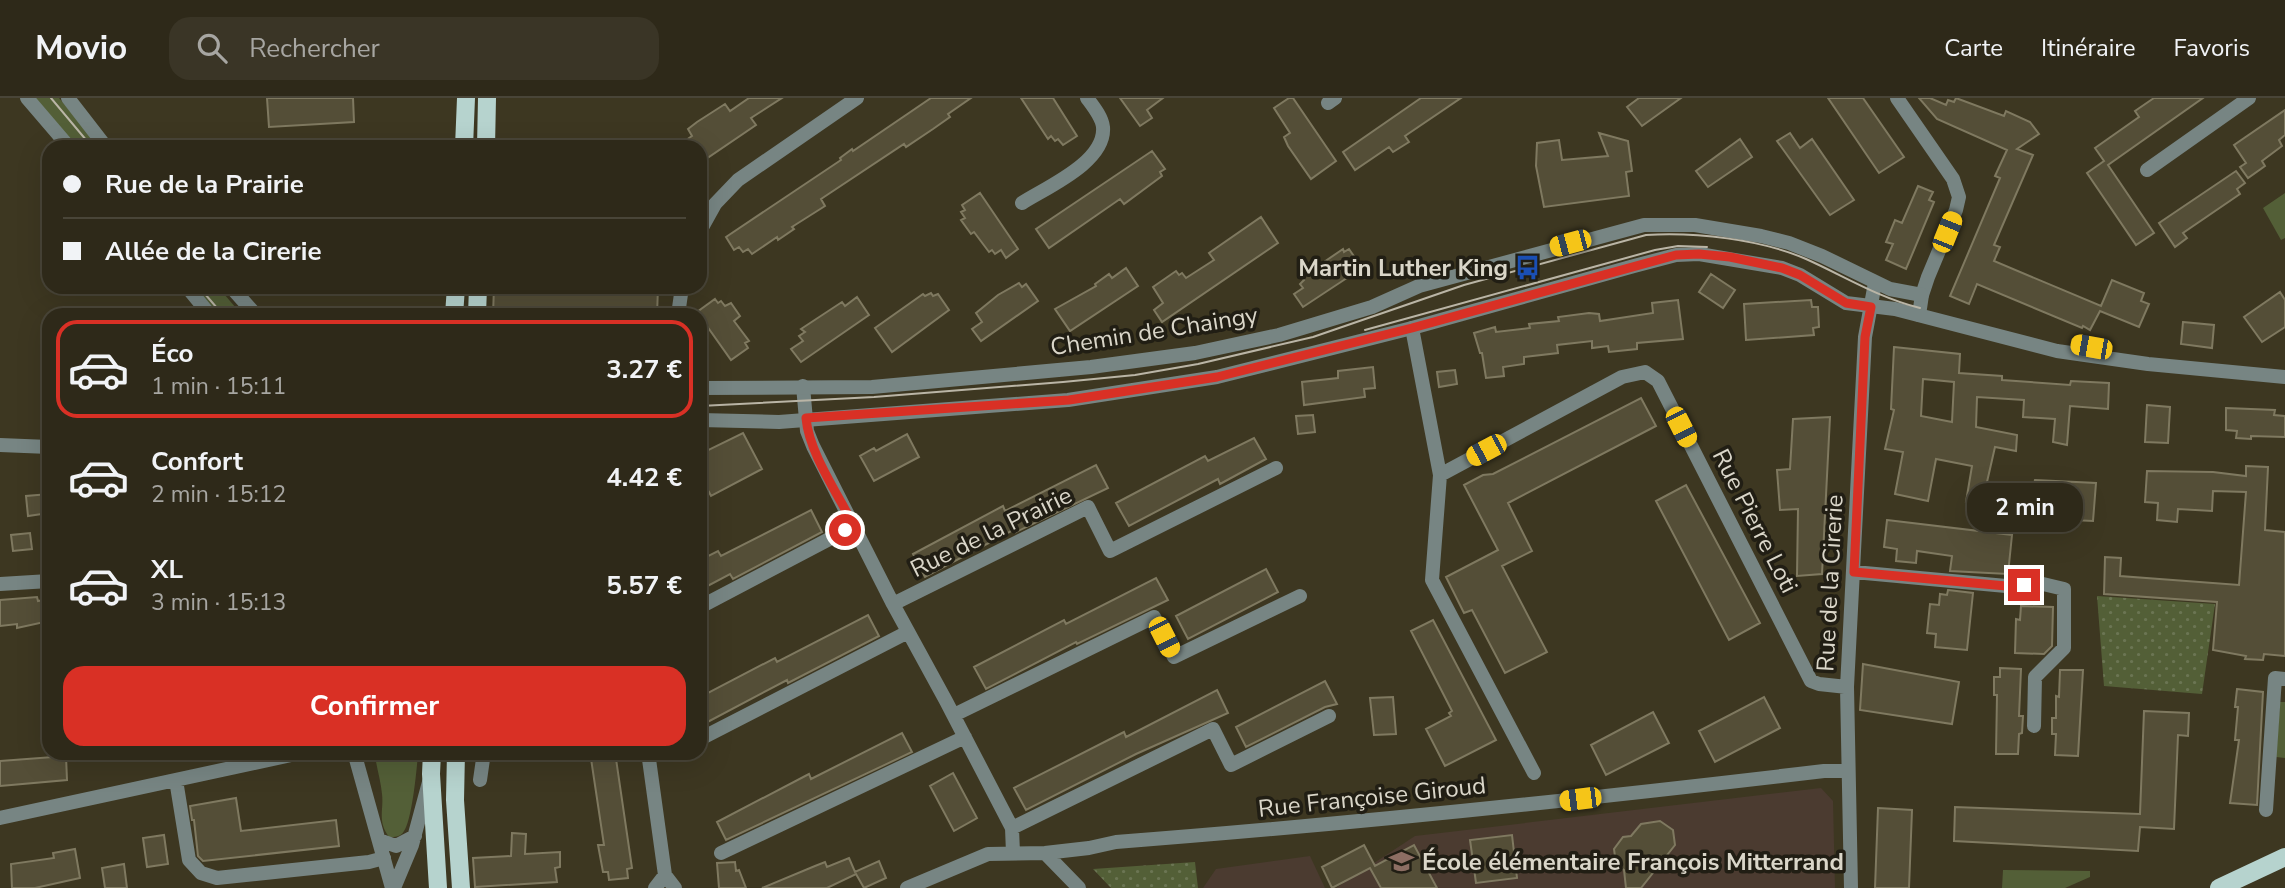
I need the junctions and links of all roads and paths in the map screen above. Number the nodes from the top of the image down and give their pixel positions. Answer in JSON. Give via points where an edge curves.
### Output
{"nodes":[{"id":1,"x":27,"y":98,"type":"edge"},
{"id":2,"x":68,"y":98,"type":"edge"},
{"id":3,"x":466,"y":98,"type":"edge"},
{"id":4,"x":487,"y":98,"type":"edge"},
{"id":5,"x":857,"y":98,"type":"edge"},
{"id":6,"x":1087,"y":98,"type":"edge"},
{"id":7,"x":1897,"y":98,"type":"edge"},
{"id":8,"x":2249,"y":98,"type":"edge"},
{"id":9,"x":63,"y":140,"type":"edge"},
{"id":10,"x":101,"y":140,"type":"edge"},
{"id":11,"x":464,"y":140,"type":"edge"},
{"id":12,"x":486,"y":140,"type":"edge"},
{"id":13,"x":2147,"y":170,"type":"dead end"},
{"id":14,"x":1022,"y":203,"type":"dead end"},
{"id":15,"x":707,"y":218,"type":"edge"},
{"id":16,"x":1875,"y":282,"type":"junction"},
{"id":17,"x":193,"y":294,"type":"edge"},
{"id":18,"x":237,"y":294,"type":"edge"},
{"id":19,"x":1920,"y":306,"type":"junction"},
{"id":20,"x":1871,"y":307,"type":"junction"},
{"id":21,"x":204,"y":308,"type":"edge"},
{"id":22,"x":250,"y":308,"type":"edge"},
{"id":23,"x":1412,"y":328,"type":"junction"},
{"id":24,"x":2285,"y":369,"type":"edge"},
{"id":25,"x":2285,"y":377,"type":"edge"},
{"id":26,"x":803,"y":386,"type":"junction"},
{"id":27,"x":707,"y":387,"type":"edge"},
{"id":28,"x":806,"y":418,"type":"junction"},
{"id":29,"x":707,"y":420,"type":"edge"},
{"id":30,"x":0,"y":445,"type":"edge"},
{"id":31,"x":42,"y":447,"type":"edge"},
{"id":32,"x":1276,"y":468,"type":"dead end"},
{"id":33,"x":1440,"y":475,"type":"junction"},
{"id":34,"x":854,"y":526,"type":"junction"},
{"id":35,"x":1854,"y":572,"type":"junction"},
{"id":36,"x":42,"y":581,"type":"edge"},
{"id":37,"x":0,"y":584,"type":"edge"},
{"id":38,"x":1300,"y":596,"type":"dead end"},
{"id":39,"x":707,"y":603,"type":"edge"},
{"id":40,"x":893,"y":604,"type":"junction"},
{"id":41,"x":908,"y":632,"type":"junction"},
{"id":42,"x":2285,"y":679,"type":"edge"},
{"id":43,"x":1847,"y":687,"type":"junction"},
{"id":44,"x":954,"y":715,"type":"junction"},
{"id":45,"x":1329,"y":716,"type":"dead end"},
{"id":46,"x":2034,"y":726,"type":"dead end"},
{"id":47,"x":707,"y":735,"type":"edge"},
{"id":48,"x":965,"y":737,"type":"junction"},
{"id":49,"x":268,"y":760,"type":"edge"},
{"id":50,"x":356,"y":760,"type":"edge"},
{"id":51,"x":432,"y":760,"type":"edge"},
{"id":52,"x":456,"y":760,"type":"edge"},
{"id":53,"x":483,"y":760,"type":"edge"},
{"id":54,"x":649,"y":760,"type":"edge"},
{"id":55,"x":1848,"y":771,"type":"junction"},
{"id":56,"x":431,"y":774,"type":"junction"},
{"id":57,"x":1534,"y":774,"type":"dead end"},
{"id":58,"x":176,"y":780,"type":"junction"},
{"id":59,"x":480,"y":780,"type":"dead end"},
{"id":60,"x":2266,"y":810,"type":"dead end"},
{"id":61,"x":0,"y":818,"type":"edge"},
{"id":62,"x":1012,"y":828,"type":"junction"},
{"id":63,"x":415,"y":836,"type":"junction"},
{"id":64,"x":379,"y":840,"type":"junction"},
{"id":65,"x":721,"y":853,"type":"dead end"},
{"id":66,"x":1013,"y":853,"type":"junction"},
{"id":67,"x":1045,"y":853,"type":"junction"},
{"id":68,"x":2285,"y":857,"type":"edge"},
{"id":69,"x":384,"y":858,"type":"junction"},
{"id":70,"x":665,"y":875,"type":"junction"},
{"id":71,"x":393,"y":888,"type":"edge"},
{"id":72,"x":438,"y":888,"type":"edge"},
{"id":73,"x":461,"y":888,"type":"edge"},
{"id":74,"x":655,"y":888,"type":"edge"},
{"id":75,"x":675,"y":888,"type":"edge"},
{"id":76,"x":906,"y":888,"type":"edge"},
{"id":77,"x":1079,"y":888,"type":"edge"},
{"id":78,"x":1851,"y":888,"type":"edge"},
{"id":79,"x":2219,"y":888,"type":"edge"}],
"edges":[{"from":1,"to":9,"type":"street"},
{"from":2,"to":10,"type":"street"},
{"from":3,"to":11,"type":"main road"},
{"from":4,"to":12,"type":"main road"},
{"from":5,"to":15,"type":"street","via":[[738,180]]},
{"from":6,"to":14,"type":"street","via":[[1103,125],[1097,151]]},
{"from":7,"to":19,"type":"street","via":[[1953,179],[1959,197]]},
{"from":8,"to":13,"type":"street"},
{"from":16,"to":19,"type":"street","name":"Chemin de Chaingy"},
{"from":16,"to":20,"type":"street","name":"Rue de la Cirerie"},
{"from":16,"to":26,"type":"street","name":"Chemin de Chaingy","via":[[1822,256],[1761,236],[1695,225],[1644,225],[1419,286],[1372,307],[1279,335],[1195,353],[872,387]]},
{"from":17,"to":21,"type":"street"},
{"from":18,"to":22,"type":"street"},
{"from":19,"to":20,"type":"street"},
{"from":19,"to":24,"type":"street","via":[[2028,336],[2130,354]]},
{"from":19,"to":25,"type":"street","via":[[2057,351]]},
{"from":20,"to":23,"type":"street","via":[[1846,303],[1782,268],[1699,254],[1676,255]]},
{"from":20,"to":35,"type":"street","name":"Rue de la Cirerie","via":[[1865,337]]},
{"from":23,"to":28,"type":"street","via":[[1217,377],[1157,387],[1069,400]]},
{"from":23,"to":33,"type":"street"},
{"from":26,"to":27,"type":"street","name":"Chemin de Chaingy"},
{"from":26,"to":28,"type":"street","name":"Rue de la Prairie"},
{"from":28,"to":29,"type":"street","via":[[761,423]]},
{"from":28,"to":34,"type":"street","name":"Rue de la Prairie","via":[[813,446]]},
{"from":30,"to":31,"type":"street"},
{"from":32,"to":40,"type":"street","name":"Rue de la Prairie","via":[[1110,551],[1088,507]]},
{"from":33,"to":43,"type":"street","name":"Rue Pierre Loti","via":[[1622,377],[1645,373],[1658,380],[1811,681]]},
{"from":33,"to":57,"type":"street","via":[[1432,580]]},
{"from":34,"to":39,"type":"street"},
{"from":34,"to":40,"type":"street","name":"Rue de la Prairie"},
{"from":35,"to":43,"type":"street","name":"Rue de la Cirerie"},
{"from":35,"to":46,"type":"street","via":[[2064,589],[2063,649],[2035,677]]},
{"from":36,"to":37,"type":"street"},
{"from":38,"to":44,"type":"street","via":[[1174,657],[1154,617]]},
{"from":40,"to":41,"type":"street","name":"Rue de la Prairie"},
{"from":41,"to":44,"type":"street","name":"Rue de la Prairie"},
{"from":41,"to":47,"type":"street"},
{"from":42,"to":60,"type":"street","via":[[2275,678]]},
{"from":43,"to":55,"type":"street","name":"Rue de la Cirerie"},
{"from":44,"to":48,"type":"street","name":"Rue de la Prairie"},
{"from":45,"to":62,"type":"street","via":[[1231,765],[1213,729]]},
{"from":48,"to":62,"type":"street","name":"Rue de la Prairie"},
{"from":48,"to":65,"type":"street"},
{"from":49,"to":58,"type":"street"},
{"from":50,"to":64,"type":"street"},
{"from":51,"to":56,"type":"main road"},
{"from":52,"to":73,"type":"main road"},
{"from":53,"to":59,"type":"street"},
{"from":54,"to":70,"type":"street"},
{"from":55,"to":67,"type":"street","name":"Rue Françoise Giroud","via":[[1116,842]]},
{"from":55,"to":78,"type":"street","name":"Rue de la Cirerie"},
{"from":56,"to":63,"type":"street"},
{"from":56,"to":72,"type":"main road"},
{"from":58,"to":61,"type":"street"},
{"from":58,"to":69,"type":"street","via":[[189,860],[201,873],[217,878]]},
{"from":62,"to":66,"type":"street","name":"Rue de la Prairie"},
{"from":63,"to":64,"type":"street","via":[[396,846]]},
{"from":63,"to":71,"type":"street"},
{"from":64,"to":69,"type":"street"},
{"from":66,"to":67,"type":"street","name":"Rue Françoise Giroud"},
{"from":66,"to":76,"type":"street","name":"Rue Françoise Giroud","via":[[988,854]]},
{"from":67,"to":77,"type":"street"},
{"from":68,"to":79,"type":"main road"},
{"from":69,"to":71,"type":"street"},
{"from":70,"to":74,"type":"street"},
{"from":70,"to":75,"type":"street"}]}
